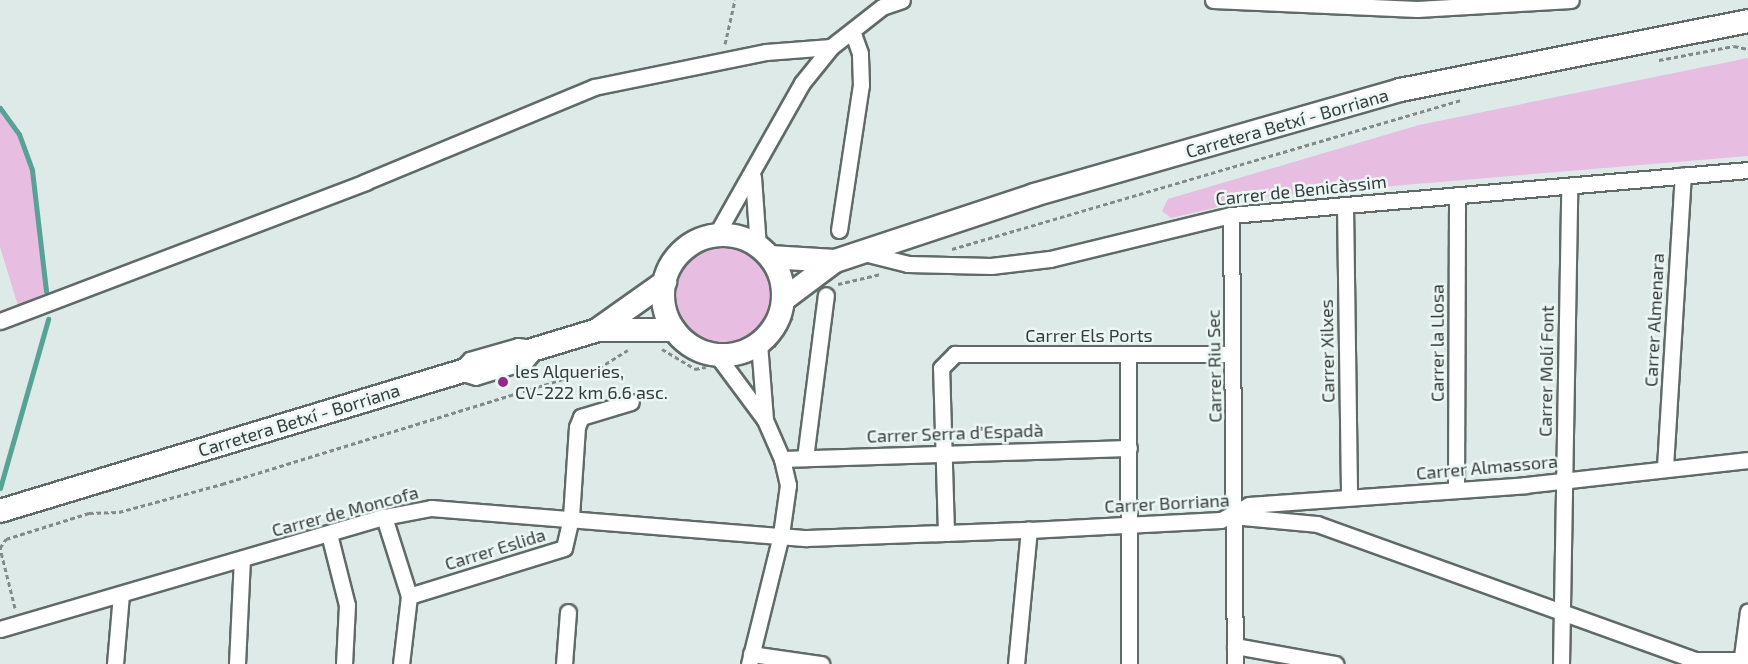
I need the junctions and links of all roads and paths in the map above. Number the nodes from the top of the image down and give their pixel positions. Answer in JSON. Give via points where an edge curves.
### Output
{"nodes":[{"id":1,"x":735,"y":0,"type":"edge"},
{"id":2,"x":902,"y":0,"type":"edge"},
{"id":3,"x":1213,"y":0,"type":"edge"},
{"id":4,"x":1571,"y":0,"type":"edge"},
{"id":5,"x":1418,"y":4,"type":"edge"},
{"id":6,"x":1748,"y":21,"type":"edge"},
{"id":7,"x":852,"y":31,"type":"junction"},
{"id":8,"x":831,"y":47,"type":"junction"},
{"id":9,"x":1748,"y":49,"type":"edge"},
{"id":10,"x":721,"y":60,"type":"junction"},
{"id":11,"x":1647,"y":62,"type":"dead end"},
{"id":12,"x":1464,"y":99,"type":"dead end"},
{"id":13,"x":1748,"y":170,"type":"edge"},
{"id":14,"x":1683,"y":176,"type":"junction"},
{"id":15,"x":753,"y":177,"type":"junction"},
{"id":16,"x":1569,"y":186,"type":"junction"},
{"id":17,"x":1457,"y":195,"type":"junction"},
{"id":18,"x":1345,"y":205,"type":"junction"},
{"id":19,"x":1231,"y":215,"type":"junction"},
{"id":20,"x":840,"y":230,"type":"dead end"},
{"id":21,"x":716,"y":235,"type":"junction"},
{"id":22,"x":764,"y":252,"type":"junction"},
{"id":23,"x":864,"y":253,"type":"junction"},
{"id":24,"x":836,"y":261,"type":"junction"},
{"id":25,"x":947,"y":265,"type":"junction"},
{"id":26,"x":891,"y":273,"type":"dead end"},
{"id":27,"x":665,"y":282,"type":"junction"},
{"id":28,"x":831,"y":290,"type":"joint"},
{"id":29,"x":789,"y":307,"type":"junction"},
{"id":30,"x":0,"y":321,"type":"edge"},
{"id":31,"x":598,"y":330,"type":"junction"},
{"id":32,"x":675,"y":330,"type":"junction"},
{"id":33,"x":654,"y":345,"type":"dead end"},
{"id":34,"x":633,"y":347,"type":"dead end"},
{"id":35,"x":764,"y":350,"type":"junction"},
{"id":36,"x":1232,"y":354,"type":"junction"},
{"id":37,"x":1128,"y":355,"type":"junction"},
{"id":38,"x":716,"y":363,"type":"junction"},
{"id":39,"x":632,"y":402,"type":"dead end"},
{"id":40,"x":765,"y":420,"type":"junction"},
{"id":41,"x":1129,"y":448,"type":"junction"},
{"id":42,"x":945,"y":452,"type":"junction"},
{"id":43,"x":805,"y":458,"type":"junction"},
{"id":44,"x":782,"y":459,"type":"junction"},
{"id":45,"x":1748,"y":460,"type":"edge"},
{"id":46,"x":1665,"y":467,"type":"junction"},
{"id":47,"x":1564,"y":481,"type":"junction"},
{"id":48,"x":1456,"y":490,"type":"junction"},
{"id":49,"x":1349,"y":497,"type":"junction"},
{"id":50,"x":1317,"y":498,"type":"junction"},
{"id":51,"x":0,"y":511,"type":"edge"},
{"id":52,"x":1232,"y":516,"type":"junction"},
{"id":53,"x":384,"y":517,"type":"junction"},
{"id":54,"x":571,"y":517,"type":"junction"},
{"id":55,"x":1317,"y":524,"type":"junction"},
{"id":56,"x":1129,"y":525,"type":"junction"},
{"id":57,"x":1029,"y":530,"type":"junction"},
{"id":58,"x":946,"y":533,"type":"junction"},
{"id":59,"x":329,"y":534,"type":"junction"},
{"id":60,"x":781,"y":535,"type":"junction"},
{"id":61,"x":0,"y":548,"type":"edge"},
{"id":62,"x":242,"y":559,"type":"junction"},
{"id":63,"x":121,"y":594,"type":"junction"},
{"id":64,"x":409,"y":596,"type":"junction"},
{"id":65,"x":568,"y":612,"type":"dead end"},
{"id":66,"x":1562,"y":612,"type":"junction"},
{"id":67,"x":1748,"y":612,"type":"edge"},
{"id":68,"x":17,"y":613,"type":"dead end"},
{"id":69,"x":0,"y":629,"type":"edge"},
{"id":70,"x":1235,"y":646,"type":"junction"},
{"id":71,"x":750,"y":659,"type":"edge"},
{"id":72,"x":1744,"y":661,"type":"edge"},
{"id":73,"x":115,"y":664,"type":"edge"},
{"id":74,"x":237,"y":664,"type":"edge"},
{"id":75,"x":344,"y":664,"type":"edge"},
{"id":76,"x":401,"y":664,"type":"edge"},
{"id":77,"x":564,"y":664,"type":"edge"},
{"id":78,"x":821,"y":664,"type":"edge"},
{"id":79,"x":1016,"y":664,"type":"edge"},
{"id":80,"x":1129,"y":664,"type":"edge"},
{"id":81,"x":1235,"y":664,"type":"edge"},
{"id":82,"x":1335,"y":664,"type":"edge"},
{"id":83,"x":1561,"y":664,"type":"edge"}],
"edges":[{"from":1,"to":10,"type":"path"},
{"from":2,"to":7,"type":"street","via":[[882,6]]},
{"from":3,"to":5,"type":"street"},
{"from":4,"to":5,"type":"street"},
{"from":6,"to":23,"type":"main road","name":"Carretera Betxí - Borriana","via":[[1400,90],[1034,195]]},
{"from":7,"to":8,"type":"street"},
{"from":7,"to":20,"type":"street","via":[[860,53],[861,85]]},
{"from":8,"to":10,"type":"street"},
{"from":8,"to":15,"type":"street","via":[[797,93]]},
{"from":9,"to":11,"type":"path","via":[[1734,46]]},
{"from":10,"to":30,"type":"street","via":[[594,87],[354,186]]},
{"from":12,"to":25,"type":"path","via":[[949,250]]},
{"from":13,"to":14,"type":"street","name":"Carrer de Benicàssim"},
{"from":14,"to":16,"type":"street","name":"Carrer de Benicàssim"},
{"from":14,"to":46,"type":"street","name":"Carrer Almenara"},
{"from":15,"to":21,"type":"street"},
{"from":15,"to":22,"type":"street"},
{"from":16,"to":17,"type":"street","name":"Carrer de Benicàssim"},
{"from":16,"to":47,"type":"street","name":"Carrer Molí Font"},
{"from":17,"to":18,"type":"street","name":"Carrer de Benicàssim"},
{"from":17,"to":48,"type":"street","name":"Carrer la Llosa"},
{"from":18,"to":19,"type":"street","name":"Carrer de Benicàssim"},
{"from":18,"to":49,"type":"street","name":"Carrer Xilxes"},
{"from":19,"to":25,"type":"street","name":"Carrer de Benicàssim","via":[[1050,259],[991,266]]},
{"from":19,"to":36,"type":"street","name":"Carrer Riu Sec"},
{"from":21,"to":22,"type":"main road","via":[[745,239]]},
{"from":21,"to":27,"type":"main road","via":[[683,250]]},
{"from":22,"to":24,"type":"main road","name":"Carretera Betxí - Borriana"},
{"from":22,"to":29,"type":"main road","via":[[778,270]]},
{"from":23,"to":24,"type":"main road","name":"Carretera Betxí - Borriana"},
{"from":23,"to":25,"type":"street","name":"Carrer de Benicàssim","via":[[908,264]]},
{"from":24,"to":29,"type":"main road","name":"Carretera Betxí - Borriana"},
{"from":26,"to":28,"type":"path"},
{"from":27,"to":31,"type":"main road","name":"Carretera Betxí - Borriana"},
{"from":27,"to":32,"type":"main road","via":[[667,315]]},
{"from":28,"to":43,"type":"street"},
{"from":29,"to":35,"type":"path"},
{"from":29,"to":35,"type":"main road","via":[[775,324]]},
{"from":31,"to":32,"type":"main road","name":"Carretera Betxí - Borriana"},
{"from":31,"to":51,"type":"main road","name":"Carretera Betxí - Borriana"},
{"from":32,"to":38,"type":"main road"},
{"from":33,"to":38,"type":"path","via":[[676,361]]},
{"from":34,"to":61,"type":"path","via":[[599,368],[222,484],[119,512],[88,513],[6,539]]},
{"from":35,"to":38,"type":"main road","via":[[746,350]]},
{"from":35,"to":40,"type":"street"},
{"from":36,"to":37,"type":"street","name":"Carrer Els Ports"},
{"from":36,"to":52,"type":"street","name":"Carrer Riu Sec","via":[[1236,502]]},
{"from":37,"to":41,"type":"street"},
{"from":37,"to":42,"type":"street","name":"Carrer Els Ports","via":[[955,354],[941,368]]},
{"from":38,"to":40,"type":"street"},
{"from":39,"to":54,"type":"street","via":[[582,417],[576,427]]},
{"from":40,"to":44,"type":"street"},
{"from":41,"to":42,"type":"street","name":"Carrer Serra d'Espadà"},
{"from":41,"to":56,"type":"street"},
{"from":42,"to":43,"type":"street","name":"Carrer Serra d'Espadà"},
{"from":42,"to":58,"type":"street"},
{"from":43,"to":44,"type":"street","name":"Carrer Serra d'Espadà"},
{"from":44,"to":60,"type":"street","via":[[788,485]]},
{"from":45,"to":46,"type":"street","name":"Carrer Almassora"},
{"from":46,"to":47,"type":"street","name":"Carrer Almassora"},
{"from":47,"to":48,"type":"street","name":"Carrer Almassora"},
{"from":47,"to":66,"type":"street","name":"Carrer Molí Font"},
{"from":48,"to":49,"type":"street","name":"Carrer Almassora"},
{"from":49,"to":50,"type":"street","name":"Carrer Almassora"},
{"from":50,"to":52,"type":"street","name":"Carrer Almassora","via":[[1249,505]]},
{"from":50,"to":55,"type":"street"},
{"from":52,"to":55,"type":"street","name":"Carrer Borriana"},
{"from":52,"to":56,"type":"street","name":"Carrer Borriana","via":[[1221,520]]},
{"from":52,"to":70,"type":"street","name":"Carrer Riu Sec"},
{"from":53,"to":54,"type":"street","name":"Carrer de Moncofa","via":[[431,508]]},
{"from":53,"to":59,"type":"street","name":"Carrer de Moncofa"},
{"from":53,"to":64,"type":"street"},
{"from":54,"to":60,"type":"street","name":"Carrer de Moncofa"},
{"from":54,"to":64,"type":"street","name":"Carrer Eslida","via":[[564,548]]},
{"from":55,"to":66,"type":"street","name":"Carrer Borriana"},
{"from":56,"to":57,"type":"street","name":"Carrer Borriana"},
{"from":56,"to":80,"type":"street"},
{"from":57,"to":58,"type":"street","name":"Carrer Borriana"},
{"from":57,"to":79,"type":"street"},
{"from":58,"to":60,"type":"street","name":"Carrer Borriana","via":[[807,538]]},
{"from":59,"to":62,"type":"street","name":"Carrer de Moncofa"},
{"from":59,"to":75,"type":"street","via":[[347,605]]},
{"from":60,"to":71,"type":"street"},
{"from":61,"to":68,"type":"path"},
{"from":62,"to":63,"type":"street","name":"Carrer de Moncofa"},
{"from":62,"to":74,"type":"street"},
{"from":63,"to":69,"type":"street","name":"Carrer de Moncofa"},
{"from":63,"to":73,"type":"street"},
{"from":64,"to":76,"type":"street"},
{"from":65,"to":77,"type":"street"},
{"from":66,"to":72,"type":"street","name":"Carrer Borriana","via":[[1695,660]]},
{"from":66,"to":83,"type":"street","name":"Carrer Molí Font"},
{"from":67,"to":72,"type":"street"},
{"from":70,"to":81,"type":"street","name":"Carrer Riu Sec"},
{"from":70,"to":82,"type":"street"},
{"from":71,"to":78,"type":"street"}]}
